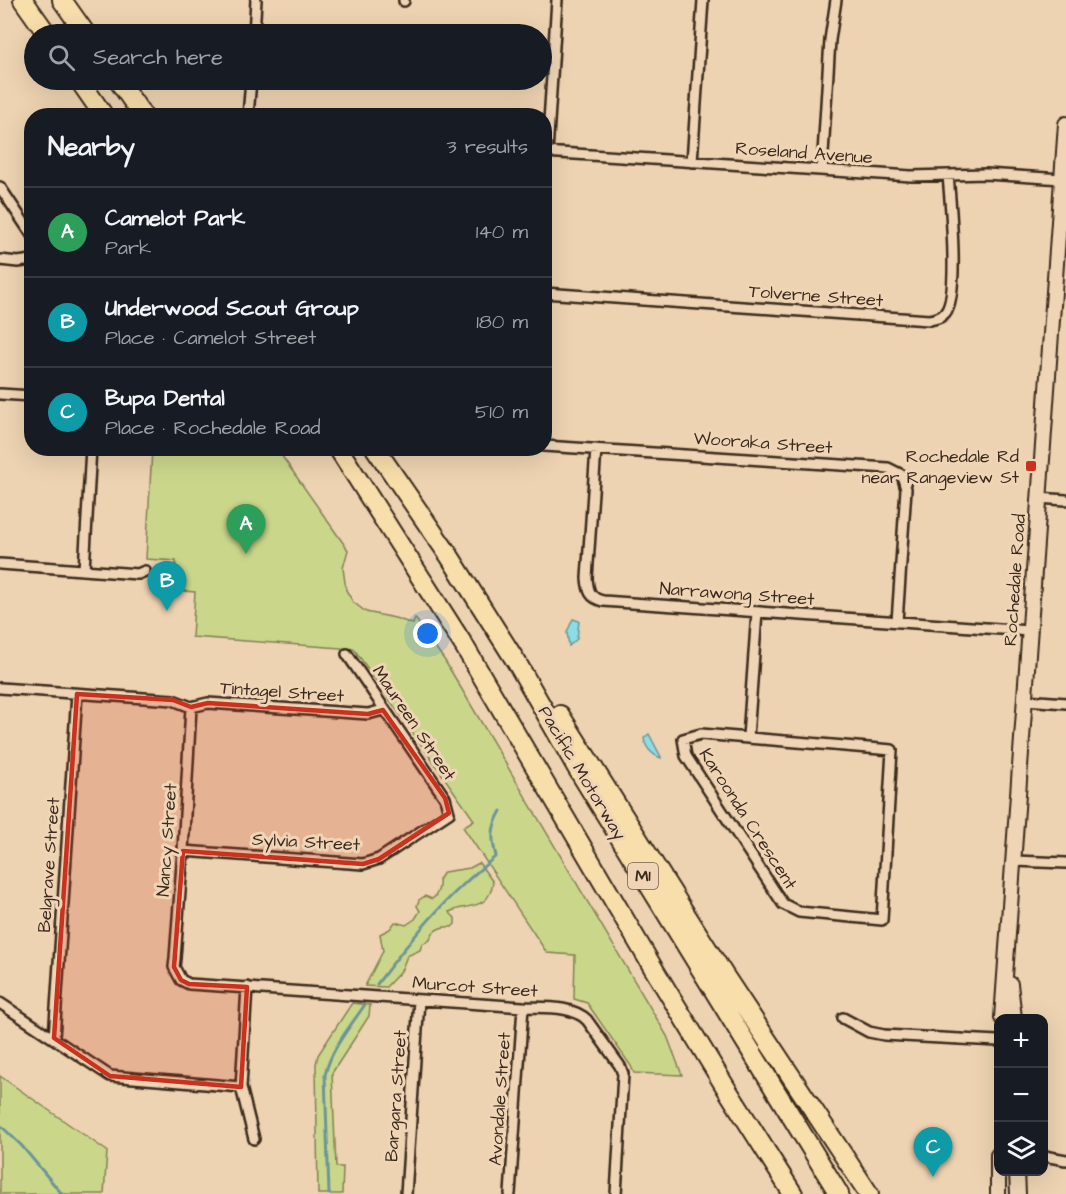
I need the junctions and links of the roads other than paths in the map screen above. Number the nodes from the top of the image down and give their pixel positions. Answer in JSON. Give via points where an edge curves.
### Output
{"nodes":[{"id":1,"x":23,"y":0,"type":"edge"},
{"id":2,"x":62,"y":0,"type":"edge"},
{"id":3,"x":256,"y":0,"type":"edge"},
{"id":4,"x":558,"y":0,"type":"edge"},
{"id":5,"x":703,"y":0,"type":"edge"},
{"id":6,"x":836,"y":0,"type":"edge"},
{"id":7,"x":40,"y":24,"type":"edge"},
{"id":8,"x":79,"y":24,"type":"edge"},
{"id":9,"x":255,"y":24,"type":"edge"},
{"id":10,"x":552,"y":76,"type":"edge"},
{"id":11,"x":86,"y":90,"type":"edge"},
{"id":12,"x":125,"y":90,"type":"edge"},
{"id":13,"x":250,"y":90,"type":"edge"},
{"id":14,"x":551,"y":90,"type":"edge"},
{"id":15,"x":98,"y":108,"type":"edge"},
{"id":16,"x":137,"y":108,"type":"edge"},
{"id":17,"x":249,"y":108,"type":"edge"},
{"id":18,"x":549,"y":108,"type":"edge"},
{"id":19,"x":1066,"y":124,"type":"edge"},
{"id":20,"x":552,"y":152,"type":"edge"},
{"id":21,"x":692,"y":162,"type":"junction"},
{"id":22,"x":822,"y":170,"type":"junction"},
{"id":23,"x":948,"y":175,"type":"junction"},
{"id":24,"x":1062,"y":178,"type":"junction"},
{"id":25,"x":0,"y":187,"type":"edge"},
{"id":26,"x":24,"y":223,"type":"edge"},
{"id":27,"x":1061,"y":252,"type":"edge"},
{"id":28,"x":0,"y":260,"type":"edge"},
{"id":29,"x":24,"y":261,"type":"edge"},
{"id":30,"x":552,"y":294,"type":"edge"},
{"id":31,"x":0,"y":394,"type":"edge"},
{"id":32,"x":24,"y":396,"type":"edge"},
{"id":33,"x":552,"y":446,"type":"edge"},
{"id":34,"x":596,"y":449,"type":"junction"},
{"id":35,"x":91,"y":456,"type":"edge"},
{"id":36,"x":343,"y":456,"type":"edge"},
{"id":37,"x":381,"y":456,"type":"edge"},
{"id":38,"x":1038,"y":498,"type":"junction"},
{"id":39,"x":1066,"y":500,"type":"edge"},
{"id":40,"x":450,"y":557,"type":"junction"},
{"id":41,"x":0,"y":564,"type":"edge"},
{"id":42,"x":84,"y":570,"type":"junction"},
{"id":43,"x":145,"y":572,"type":"dead end"},
{"id":44,"x":757,"y":612,"type":"junction"},
{"id":45,"x":897,"y":622,"type":"junction"},
{"id":46,"x":1029,"y":631,"type":"junction"},
{"id":47,"x":347,"y":654,"type":"dead end"},
{"id":48,"x":0,"y":688,"type":"edge"},
{"id":49,"x":77,"y":694,"type":"junction"},
{"id":50,"x":1025,"y":700,"type":"junction"},
{"id":51,"x":1066,"y":703,"type":"edge"},
{"id":52,"x":191,"y":707,"type":"junction"},
{"id":53,"x":383,"y":710,"type":"junction"},
{"id":54,"x":748,"y":737,"type":"junction"},
{"id":55,"x":449,"y":813,"type":"joint"},
{"id":56,"x":183,"y":851,"type":"junction"},
{"id":57,"x":1014,"y":861,"type":"junction"},
{"id":58,"x":1066,"y":863,"type":"edge"},
{"id":59,"x":1007,"y":967,"type":"junction"},
{"id":60,"x":655,"y":971,"type":"junction"},
{"id":61,"x":176,"y":974,"type":"joint"},
{"id":62,"x":247,"y":987,"type":"junction"},
{"id":63,"x":419,"y":1000,"type":"junction"},
{"id":64,"x":0,"y":1003,"type":"edge"},
{"id":65,"x":524,"y":1007,"type":"junction"},
{"id":66,"x":1002,"y":1014,"type":"edge"},
{"id":67,"x":1013,"y":1014,"type":"edge"},
{"id":68,"x":843,"y":1018,"type":"dead end"},
{"id":69,"x":54,"y":1038,"type":"junction"},
{"id":70,"x":994,"y":1041,"type":"edge"},
{"id":71,"x":241,"y":1087,"type":"junction"},
{"id":72,"x":254,"y":1138,"type":"dead end"},
{"id":73,"x":1048,"y":1157,"type":"edge"},
{"id":74,"x":1056,"y":1159,"type":"junction"},
{"id":75,"x":1066,"y":1160,"type":"edge"},
{"id":76,"x":1048,"y":1161,"type":"edge"},
{"id":77,"x":998,"y":1176,"type":"edge"},
{"id":78,"x":1019,"y":1176,"type":"edge"},
{"id":79,"x":405,"y":1194,"type":"edge"},
{"id":80,"x":510,"y":1194,"type":"edge"},
{"id":81,"x":616,"y":1194,"type":"edge"},
{"id":82,"x":781,"y":1194,"type":"edge"},
{"id":83,"x":793,"y":1194,"type":"edge"},
{"id":84,"x":839,"y":1194,"type":"edge"},
{"id":85,"x":869,"y":1194,"type":"edge"},
{"id":86,"x":998,"y":1194,"type":"edge"},
{"id":87,"x":1018,"y":1194,"type":"edge"}],
"edges":[{"from":1,"to":7,"type":"highway"},
{"from":2,"to":8,"type":"highway"},
{"from":3,"to":9,"type":"street"},
{"from":4,"to":10,"type":"street"},
{"from":5,"to":21,"type":"street"},
{"from":6,"to":22,"type":"street"},
{"from":11,"to":15,"type":"highway"},
{"from":12,"to":16,"type":"highway"},
{"from":13,"to":17,"type":"street"},
{"from":14,"to":18,"type":"street"},
{"from":19,"to":24,"type":"main road","name":"Rochedale Road"},
{"from":20,"to":21,"type":"street","name":"Roseland Avenue"},
{"from":21,"to":22,"type":"street","name":"Roseland Avenue"},
{"from":22,"to":23,"type":"street","name":"Roseland Avenue"},
{"from":23,"to":24,"type":"street","name":"Roseland Avenue"},
{"from":23,"to":30,"type":"street","name":"Tolverne Street","via":[[953,246],[950,303],[939,318]]},
{"from":24,"to":27,"type":"main road","name":"Rochedale Road"},
{"from":25,"to":26,"type":"street"},
{"from":27,"to":38,"type":"main road","name":"Rochedale Road"},
{"from":28,"to":29,"type":"street"},
{"from":31,"to":32,"type":"street"},
{"from":33,"to":34,"type":"street","name":"Wooraka Street"},
{"from":34,"to":44,"type":"street","name":"Narrawong Street","via":[[587,578],[590,595],[603,602]]},
{"from":34,"to":45,"type":"street","name":"Wooraka Street","via":[[888,468],[902,475],[906,489]]},
{"from":35,"to":42,"type":"street"},
{"from":36,"to":60,"type":"highway","name":"Pacific Motorway","number":"M1","via":[[463,644]]},
{"from":37,"to":40,"type":"highway","name":"Pacific Motorway","number":"M1"},
{"from":38,"to":39,"type":"street"},
{"from":38,"to":46,"type":"main road","name":"Rochedale Road"},
{"from":40,"to":84,"type":"highway","name":"Pacific Motorway","number":"M1"},
{"from":40,"to":85,"type":"highway","via":[[490,600],[666,885]]},
{"from":41,"to":42,"type":"street"},
{"from":42,"to":43,"type":"street"},
{"from":44,"to":45,"type":"street","name":"Narrawong Street"},
{"from":44,"to":54,"type":"street"},
{"from":45,"to":46,"type":"street","name":"Narrawong Street"},
{"from":46,"to":50,"type":"main road","name":"Rochedale Road"},
{"from":47,"to":53,"type":"street","name":"Maureen Street"},
{"from":48,"to":49,"type":"street","name":"Tintagel Street"},
{"from":49,"to":52,"type":"street","name":"Tintagel Street","via":[[173,700]]},
{"from":49,"to":69,"type":"street","name":"Belgrave Street"},
{"from":50,"to":51,"type":"street"},
{"from":50,"to":57,"type":"main road","name":"Rochedale Road"},
{"from":52,"to":53,"type":"street","name":"Tintagel Street","via":[[208,703],[368,714]]},
{"from":52,"to":56,"type":"street","name":"Nancy Street"},
{"from":53,"to":55,"type":"street","name":"Maureen Street","via":[[445,798]]},
{"from":54,"to":54,"type":"street","name":"Karoonda Crescent","via":[[701,734],[683,738],[686,756],[783,904],[799,912],[882,920],[892,750]]},
{"from":55,"to":56,"type":"street","name":"Sylvia Street","via":[[379,859],[363,864]]},
{"from":56,"to":61,"type":"street","name":"Nancy Street"},
{"from":57,"to":58,"type":"street"},
{"from":57,"to":59,"type":"main road","name":"Rochedale Road"},
{"from":59,"to":66,"type":"main road","name":"Rochedale Road"},
{"from":59,"to":67,"type":"main road","name":"Rochedale Road"},
{"from":60,"to":82,"type":"highway","via":[[699,1062]]},
{"from":60,"to":83,"type":"highway","name":"Pacific Motorway","number":"M1"},
{"from":61,"to":62,"type":"street","name":"Murcot Street","via":[[189,984]]},
{"from":62,"to":63,"type":"street","name":"Murcot Street"},
{"from":62,"to":71,"type":"street"},
{"from":63,"to":65,"type":"street","name":"Murcot Street"},
{"from":63,"to":79,"type":"street","name":"Bargara Street"},
{"from":64,"to":69,"type":"street"},
{"from":65,"to":80,"type":"street","name":"Avondale Street"},
{"from":65,"to":81,"type":"street","name":"Murcot Street","via":[[580,1013],[620,1066],[623,1084]]},
{"from":68,"to":70,"type":"street","via":[[884,1035]]},
{"from":69,"to":71,"type":"street","via":[[110,1077]]},
{"from":71,"to":72,"type":"street"},
{"from":73,"to":74,"type":"street"},
{"from":74,"to":75,"type":"street"},
{"from":74,"to":76,"type":"street"},
{"from":77,"to":86,"type":"main road"},
{"from":78,"to":87,"type":"main road"}]}
